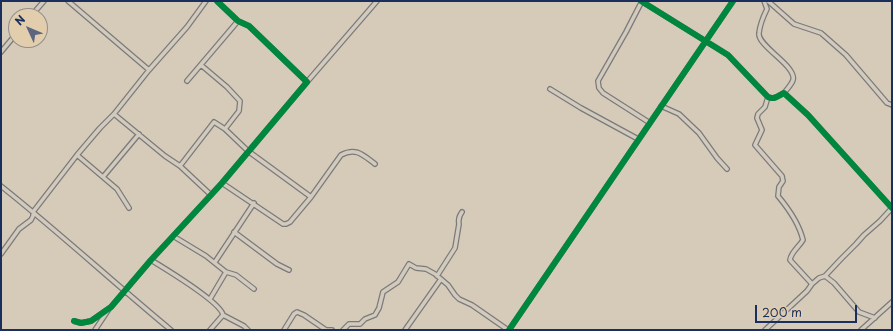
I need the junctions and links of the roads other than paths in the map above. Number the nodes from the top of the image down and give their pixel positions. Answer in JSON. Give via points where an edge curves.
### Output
{"nodes":[{"id":1,"x":68,"y":1,"type":"edge"},
{"id":2,"x":206,"y":1,"type":"edge"},
{"id":3,"x":217,"y":1,"type":"edge"},
{"id":4,"x":377,"y":1,"type":"edge"},
{"id":5,"x":642,"y":1,"type":"edge"},
{"id":6,"x":732,"y":1,"type":"edge"},
{"id":7,"x":764,"y":1,"type":"edge"},
{"id":8,"x":768,"y":1,"type":"edge"},
{"id":9,"x":238,"y":22,"type":"junction"},
{"id":10,"x":706,"y":40,"type":"junction"},
{"id":11,"x":8,"y":44,"type":"edge"},
{"id":12,"x":1,"y":52,"type":"edge"},
{"id":13,"x":201,"y":65,"type":"junction"},
{"id":14,"x":149,"y":70,"type":"junction"},
{"id":15,"x":186,"y":81,"type":"dead end"},
{"id":16,"x":307,"y":82,"type":"junction"},
{"id":17,"x":550,"y":89,"type":"dead end"},
{"id":18,"x":784,"y":93,"type":"junction"},
{"id":19,"x":768,"y":96,"type":"junction"},
{"id":20,"x":892,"y":105,"type":"edge"},
{"id":21,"x":661,"y":106,"type":"junction"},
{"id":22,"x":114,"y":114,"type":"junction"},
{"id":23,"x":650,"y":123,"type":"junction"},
{"id":24,"x":225,"y":129,"type":"junction"},
{"id":25,"x":139,"y":134,"type":"junction"},
{"id":26,"x":638,"y":139,"type":"junction"},
{"id":27,"x":248,"y":151,"type":"junction"},
{"id":28,"x":77,"y":155,"type":"junction"},
{"id":29,"x":375,"y":164,"type":"dead end"},
{"id":30,"x":180,"y":166,"type":"junction"},
{"id":31,"x":727,"y":169,"type":"dead end"},
{"id":32,"x":104,"y":177,"type":"junction"},
{"id":33,"x":222,"y":183,"type":"junction"},
{"id":34,"x":1,"y":186,"type":"edge"},
{"id":35,"x":211,"y":194,"type":"junction"},
{"id":36,"x":311,"y":197,"type":"junction"},
{"id":37,"x":254,"y":203,"type":"junction"},
{"id":38,"x":130,"y":208,"type":"dead end"},
{"id":39,"x":892,"y":208,"type":"edge"},
{"id":40,"x":33,"y":212,"type":"junction"},
{"id":41,"x":462,"y":212,"type":"dead end"},
{"id":42,"x":234,"y":232,"type":"junction"},
{"id":43,"x":173,"y":236,"type":"junction"},
{"id":44,"x":2,"y":251,"type":"edge"},
{"id":45,"x":151,"y":260,"type":"junction"},
{"id":46,"x":215,"y":262,"type":"junction"},
{"id":47,"x":289,"y":270,"type":"dead end"},
{"id":48,"x":226,"y":272,"type":"junction"},
{"id":49,"x":438,"y":276,"type":"junction"},
{"id":50,"x":825,"y":276,"type":"junction"},
{"id":51,"x":441,"y":279,"type":"junction"},
{"id":52,"x":812,"y":284,"type":"junction"},
{"id":53,"x":254,"y":289,"type":"dead end"},
{"id":54,"x":124,"y":291,"type":"junction"},
{"id":55,"x":210,"y":299,"type":"junction"},
{"id":56,"x":892,"y":302,"type":"edge"},
{"id":57,"x":111,"y":307,"type":"junction"},
{"id":58,"x":223,"y":315,"type":"junction"},
{"id":59,"x":875,"y":318,"type":"junction"},
{"id":60,"x":74,"y":320,"type":"dead end"},
{"id":61,"x":95,"y":330,"type":"edge"},
{"id":62,"x":171,"y":330,"type":"edge"},
{"id":63,"x":210,"y":330,"type":"edge"},
{"id":64,"x":248,"y":330,"type":"edge"},
{"id":65,"x":284,"y":330,"type":"edge"},
{"id":66,"x":326,"y":330,"type":"edge"},
{"id":67,"x":332,"y":330,"type":"edge"},
{"id":68,"x":343,"y":330,"type":"edge"},
{"id":69,"x":405,"y":330,"type":"edge"},
{"id":70,"x":509,"y":330,"type":"edge"},
{"id":71,"x":765,"y":330,"type":"edge"},
{"id":72,"x":861,"y":330,"type":"edge"}],
"edges":[{"from":1,"to":14,"type":"street"},
{"from":2,"to":14,"type":"street","via":[[187,28]]},
{"from":3,"to":9,"type":"street"},
{"from":4,"to":16,"type":"street"},
{"from":5,"to":10,"type":"street"},
{"from":5,"to":23,"type":"street","via":[[598,84],[603,93]]},
{"from":6,"to":10,"type":"street"},
{"from":7,"to":18,"type":"street","via":[[767,9],[758,34],[793,74],[793,80]]},
{"from":8,"to":20,"type":"street","via":[[794,24],[821,33],[846,55],[887,103]]},
{"from":9,"to":13,"type":"street"},
{"from":9,"to":16,"type":"street","via":[[249,26]]},
{"from":10,"to":19,"type":"street","via":[[728,55]]},
{"from":10,"to":21,"type":"street"},
{"from":11,"to":12,"type":"street"},
{"from":13,"to":15,"type":"street"},
{"from":13,"to":24,"type":"street","via":[[240,101],[240,111]]},
{"from":14,"to":22,"type":"street"},
{"from":16,"to":27,"type":"street"},
{"from":17,"to":26,"type":"street"},
{"from":18,"to":19,"type":"street","via":[[775,98]]},
{"from":18,"to":39,"type":"street","via":[[808,115]]},
{"from":19,"to":52,"type":"street","via":[[765,107],[758,114],[762,130],[755,145],[782,176],[778,196],[789,210],[802,233],[803,240],[791,254],[790,260]]},
{"from":21,"to":23,"type":"street"},
{"from":21,"to":31,"type":"street","via":[[679,114],[699,133]]},
{"from":22,"to":25,"type":"street"},
{"from":22,"to":28,"type":"street"},
{"from":23,"to":26,"type":"street"},
{"from":24,"to":27,"type":"street"},
{"from":24,"to":30,"type":"street","via":[[214,122]]},
{"from":25,"to":30,"type":"street"},
{"from":25,"to":32,"type":"street"},
{"from":26,"to":70,"type":"street"},
{"from":27,"to":33,"type":"street"},
{"from":27,"to":36,"type":"street"},
{"from":28,"to":32,"type":"street"},
{"from":28,"to":40,"type":"street"},
{"from":29,"to":36,"type":"street","via":[[359,152],[348,152],[339,158]]},
{"from":30,"to":35,"type":"street"},
{"from":32,"to":38,"type":"street","via":[[117,189]]},
{"from":33,"to":35,"type":"street"},
{"from":33,"to":37,"type":"street"},
{"from":34,"to":40,"type":"street"},
{"from":35,"to":43,"type":"street"},
{"from":36,"to":37,"type":"street","via":[[286,224]]},
{"from":37,"to":42,"type":"street"},
{"from":39,"to":50,"type":"street"},
{"from":40,"to":44,"type":"street","via":[[31,220]]},
{"from":40,"to":54,"type":"street"},
{"from":41,"to":49,"type":"street","via":[[458,220],[455,248]]},
{"from":42,"to":46,"type":"street"},
{"from":42,"to":47,"type":"street"},
{"from":43,"to":45,"type":"street"},
{"from":43,"to":46,"type":"street"},
{"from":45,"to":54,"type":"street"},
{"from":45,"to":55,"type":"street"},
{"from":46,"to":48,"type":"street"},
{"from":48,"to":53,"type":"street"},
{"from":48,"to":55,"type":"street"},
{"from":49,"to":51,"type":"street"},
{"from":49,"to":68,"type":"street","via":[[429,270],[409,264],[398,282],[382,292],[380,308],[375,315],[360,324],[349,324]]},
{"from":50,"to":52,"type":"street"},
{"from":50,"to":59,"type":"street","via":[[859,312]]},
{"from":51,"to":69,"type":"street"},
{"from":51,"to":70,"type":"street","via":[[459,299]]},
{"from":52,"to":71,"type":"street"},
{"from":54,"to":57,"type":"street"},
{"from":54,"to":62,"type":"street"},
{"from":55,"to":58,"type":"street","via":[[222,310]]},
{"from":56,"to":59,"type":"street"},
{"from":57,"to":60,"type":"street","via":[[91,321],[81,323]]},
{"from":57,"to":61,"type":"street"},
{"from":58,"to":63,"type":"street"},
{"from":58,"to":64,"type":"street"},
{"from":59,"to":72,"type":"street"},
{"from":65,"to":66,"type":"street","via":[[297,312]]},
{"from":66,"to":67,"type":"street"}]}
